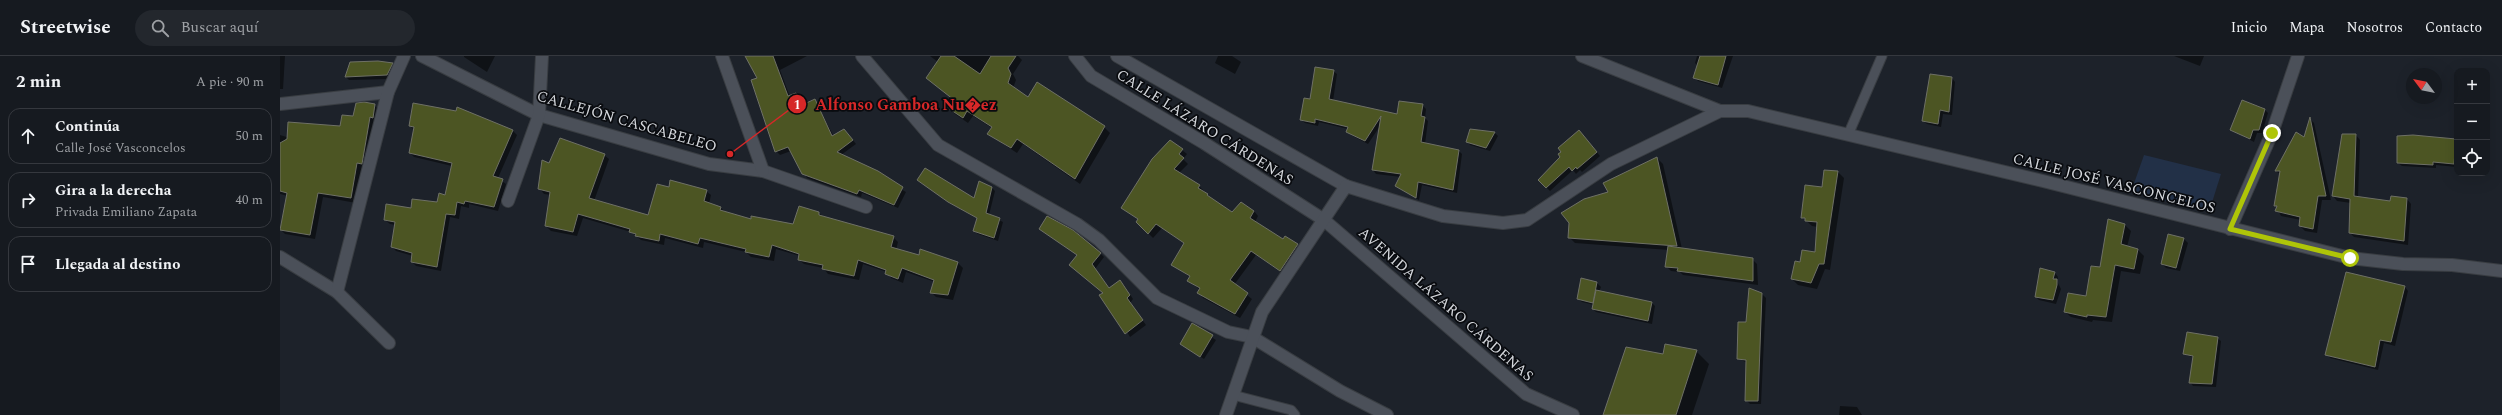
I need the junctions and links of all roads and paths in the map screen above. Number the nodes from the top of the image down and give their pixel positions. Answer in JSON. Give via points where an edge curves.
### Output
{"nodes":[{"id":1,"x":404,"y":56,"type":"edge"},
{"id":2,"x":422,"y":56,"type":"edge"},
{"id":3,"x":542,"y":56,"type":"edge"},
{"id":4,"x":722,"y":56,"type":"edge"},
{"id":5,"x":862,"y":56,"type":"edge"},
{"id":6,"x":1074,"y":56,"type":"edge"},
{"id":7,"x":1117,"y":56,"type":"edge"},
{"id":8,"x":1582,"y":56,"type":"edge"},
{"id":9,"x":1882,"y":56,"type":"edge"},
{"id":10,"x":2298,"y":56,"type":"edge"},
{"id":11,"x":388,"y":92,"type":"junction"},
{"id":12,"x":280,"y":104,"type":"edge"},
{"id":13,"x":1720,"y":111,"type":"junction"},
{"id":14,"x":539,"y":115,"type":"junction"},
{"id":15,"x":1848,"y":135,"type":"junction"},
{"id":16,"x":763,"y":171,"type":"junction"},
{"id":17,"x":1346,"y":186,"type":"junction"},
{"id":18,"x":508,"y":201,"type":"dead end"},
{"id":19,"x":866,"y":207,"type":"dead end"},
{"id":20,"x":1324,"y":220,"type":"junction"},
{"id":21,"x":2230,"y":229,"type":"junction"},
{"id":22,"x":280,"y":257,"type":"edge"},
{"id":23,"x":2502,"y":271,"type":"edge"},
{"id":24,"x":337,"y":292,"type":"junction"},
{"id":25,"x":1252,"y":337,"type":"junction"},
{"id":26,"x":389,"y":343,"type":"dead end"},
{"id":27,"x":1233,"y":395,"type":"junction"},
{"id":28,"x":1226,"y":415,"type":"edge"},
{"id":29,"x":1295,"y":415,"type":"edge"},
{"id":30,"x":1387,"y":415,"type":"edge"},
{"id":31,"x":1573,"y":415,"type":"edge"}],
"edges":[{"from":1,"to":11,"type":"street"},
{"from":2,"to":14,"type":"street","name":"CALLEJÓN CASCABELEO"},
{"from":3,"to":14,"type":"street"},
{"from":4,"to":16,"type":"street"},
{"from":5,"to":25,"type":"street","via":[[938,145],[1077,224],[1099,240],[1157,298],[1228,332]]},
{"from":6,"to":20,"type":"street","name":"CALLE LÁZARO CÁRDENAS","via":[[1091,76],[1204,143]]},
{"from":7,"to":17,"type":"street","name":"CALLE LÁZARO CÁRDENAS"},
{"from":8,"to":13,"type":"street","name":"CALLE JOSÉ VASCONCELOS"},
{"from":9,"to":15,"type":"lane"},
{"from":10,"to":21,"type":"street","via":[[2272,133]]},
{"from":11,"to":12,"type":"street"},
{"from":11,"to":24,"type":"street"},
{"from":13,"to":15,"type":"street","name":"CALLE JOSÉ VASCONCELOS","via":[[1748,112]]},
{"from":13,"to":17,"type":"street","name":"CALLE JOSÉ VASCONCELOS","via":[[1611,164],[1527,220],[1504,223],[1443,216]]},
{"from":14,"to":16,"type":"street","name":"CALLEJÓN CASCABELEO","via":[[709,164]]},
{"from":14,"to":18,"type":"street"},
{"from":15,"to":21,"type":"street","name":"CALLE JOSÉ VASCONCELOS"},
{"from":16,"to":19,"type":"street","name":"CALLEJÓN CASCABELEO"},
{"from":17,"to":20,"type":"street"},
{"from":20,"to":25,"type":"street","via":[[1262,312]]},
{"from":20,"to":31,"type":"street","name":"AVENIDA LÁZARO CÁRDENAS","via":[[1526,394]]},
{"from":21,"to":23,"type":"street","name":"CALLE JOSÉ VASCONCELOS","via":[[2350,258]]},
{"from":22,"to":24,"type":"street"},
{"from":24,"to":26,"type":"street"},
{"from":25,"to":27,"type":"street"},
{"from":25,"to":30,"type":"street","via":[[1340,391]]},
{"from":27,"to":28,"type":"street"},
{"from":27,"to":29,"type":"lane","via":[[1291,410]]}]}
